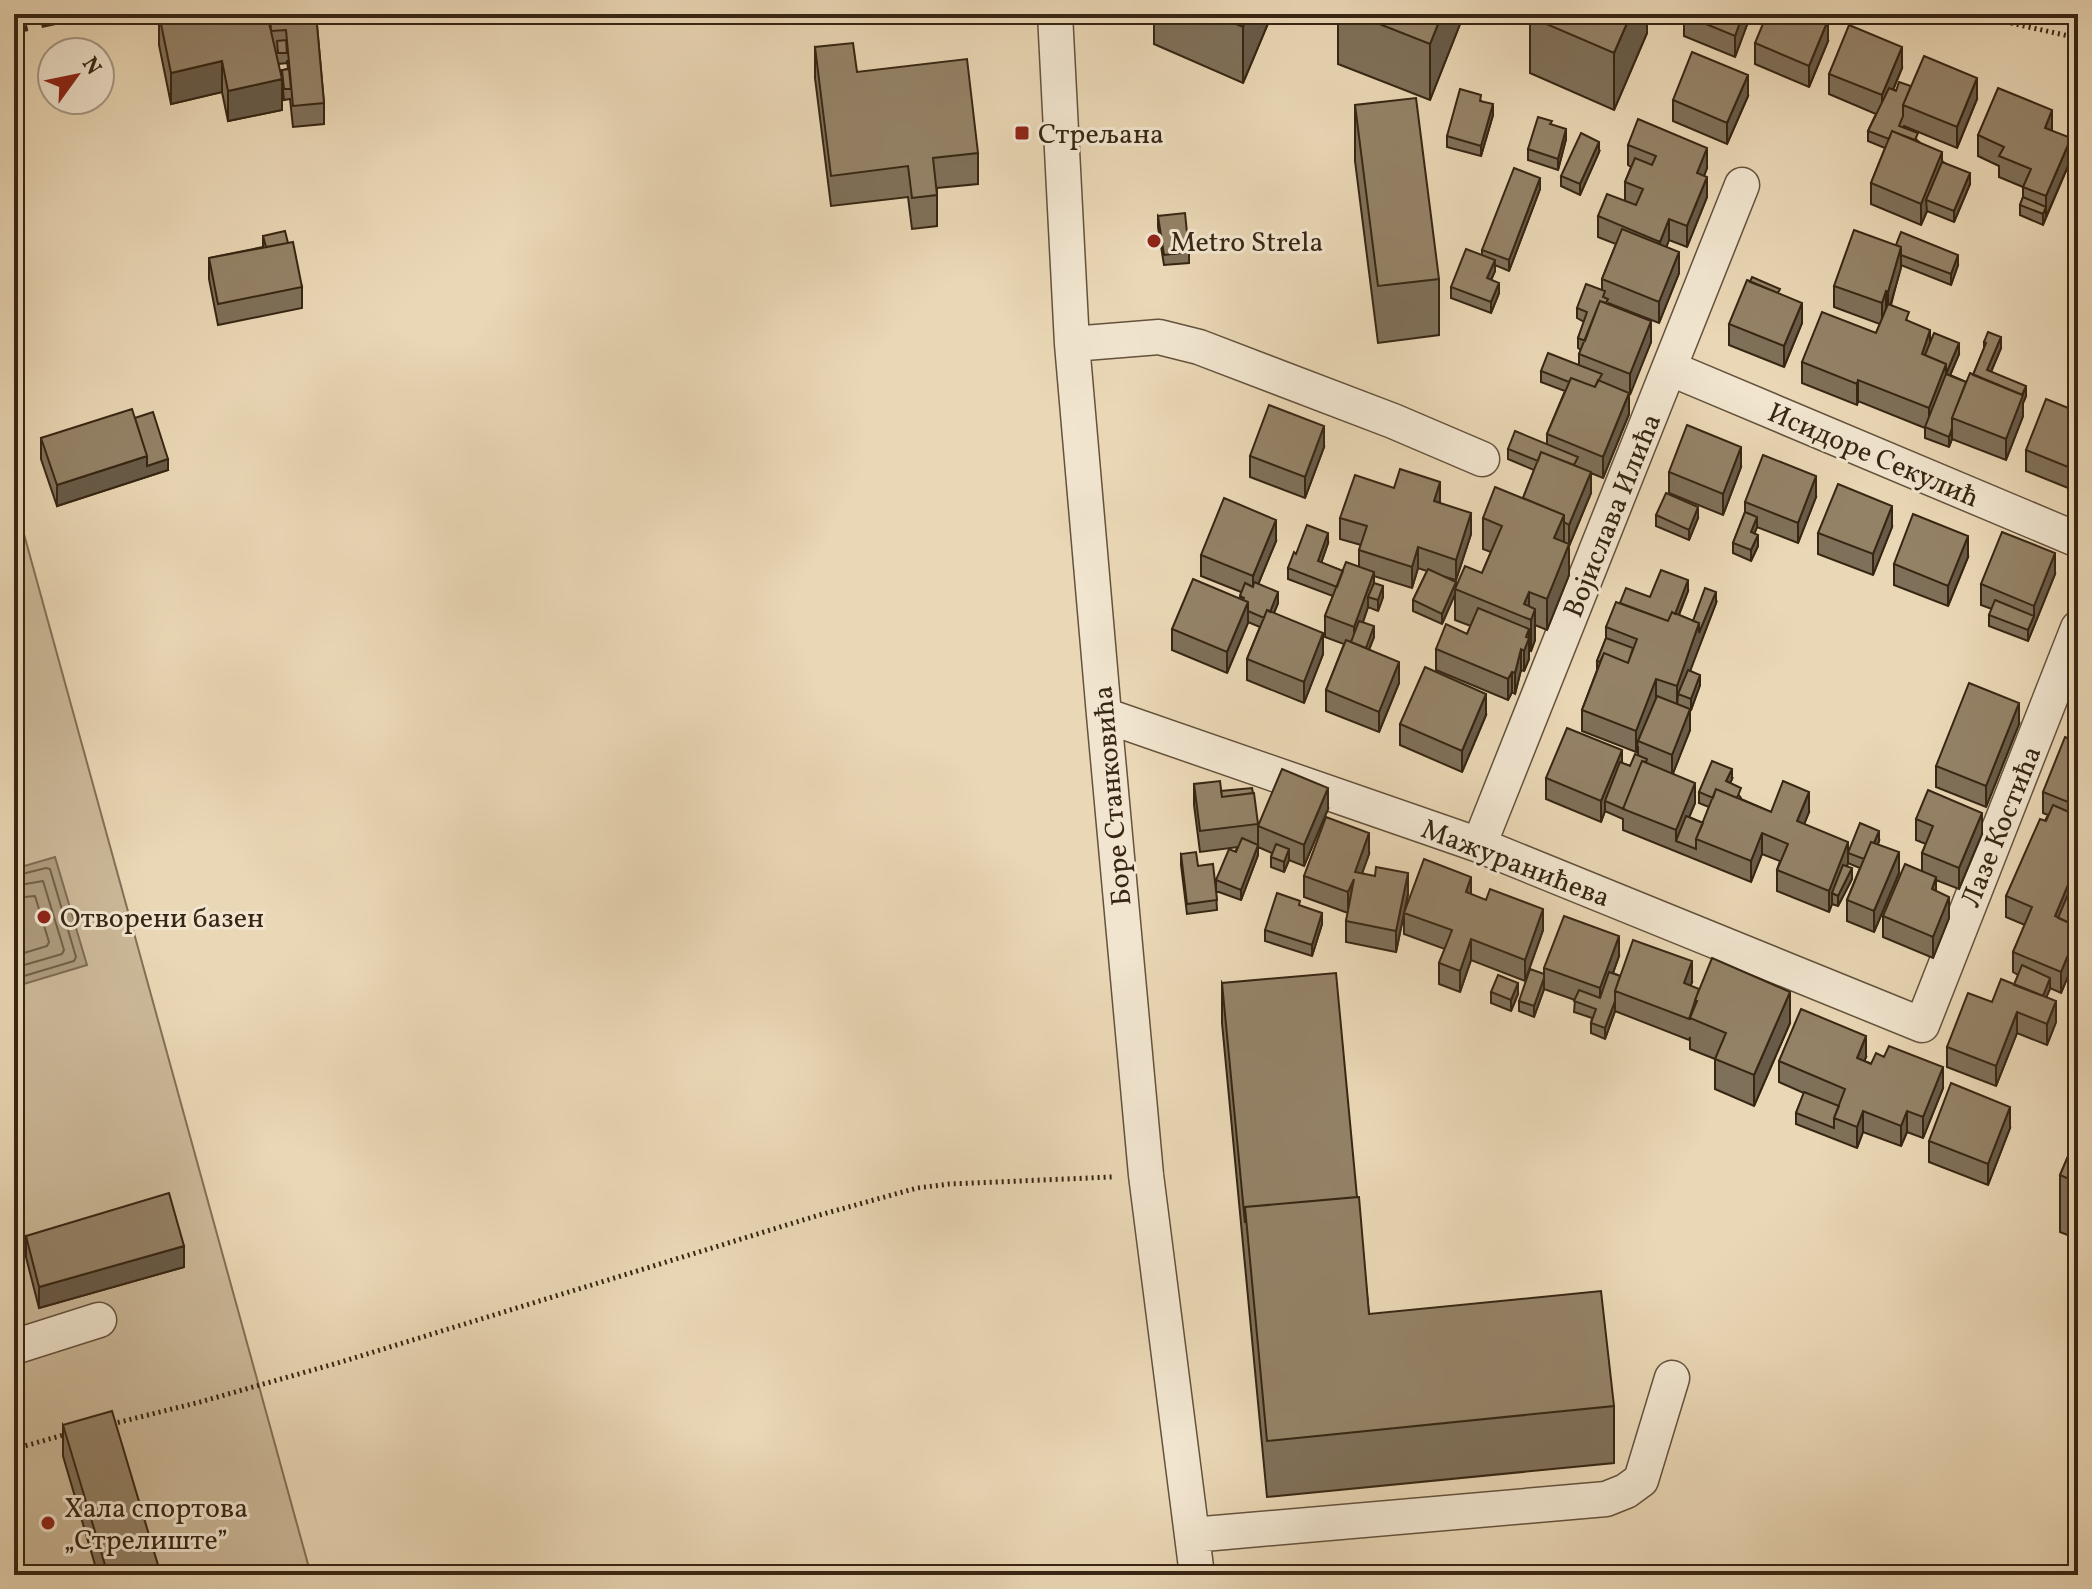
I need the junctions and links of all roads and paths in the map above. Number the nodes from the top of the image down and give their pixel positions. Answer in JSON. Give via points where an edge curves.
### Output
{"nodes":[{"id":1,"x":1055,"y":14,"type":"edge"},
{"id":2,"x":1970,"y":14,"type":"edge"},
{"id":3,"x":2078,"y":38,"type":"edge"},
{"id":4,"x":1742,"y":185,"type":"dead end"},
{"id":5,"x":1072,"y":344,"type":"junction"},
{"id":6,"x":1669,"y":368,"type":"junction"},
{"id":7,"x":1482,"y":459,"type":"dead end"},
{"id":8,"x":2078,"y":540,"type":"edge"},
{"id":9,"x":2078,"y":628,"type":"edge"},
{"id":10,"x":1104,"y":715,"type":"junction"},
{"id":11,"x":1479,"y":845,"type":"junction"},
{"id":12,"x":1922,"y":1025,"type":"joint"},
{"id":13,"x":1146,"y":1175,"type":"junction"},
{"id":14,"x":99,"y":1320,"type":"dead end"},
{"id":15,"x":14,"y":1347,"type":"edge"},
{"id":16,"x":1672,"y":1378,"type":"dead end"},
{"id":17,"x":111,"y":1424,"type":"edge"},
{"id":18,"x":81,"y":1431,"type":"edge"},
{"id":19,"x":14,"y":1449,"type":"edge"},
{"id":20,"x":1192,"y":1535,"type":"junction"},
{"id":21,"x":1197,"y":1575,"type":"edge"}],
"edges":[{"from":1,"to":5,"type":"street","name":"Боре Станковића"},
{"from":2,"to":3,"type":"path"},
{"from":4,"to":6,"type":"street","name":"Војислава Илића"},
{"from":5,"to":7,"type":"street","via":[[1159,337],[1199,347]]},
{"from":5,"to":10,"type":"street","name":"Боре Станковића"},
{"from":6,"to":8,"type":"street","name":"Исидоре Секулић"},
{"from":6,"to":11,"type":"street","name":"Војислава Илића"},
{"from":9,"to":12,"type":"street","name":"Лазе Костића"},
{"from":10,"to":11,"type":"street","name":"Мажуранићева"},
{"from":10,"to":13,"type":"street","name":"Боре Станковића"},
{"from":11,"to":12,"type":"street","name":"Мажуранићева"},
{"from":13,"to":17,"type":"path","via":[[917,1188],[341,1362]]},
{"from":13,"to":20,"type":"street","name":"Боре Станковића"},
{"from":14,"to":15,"type":"street"},
{"from":16,"to":20,"type":"street","via":[[1641,1480],[1606,1499]]},
{"from":18,"to":19,"type":"path"},
{"from":20,"to":21,"type":"street","name":"Боре Станковића"}]}
